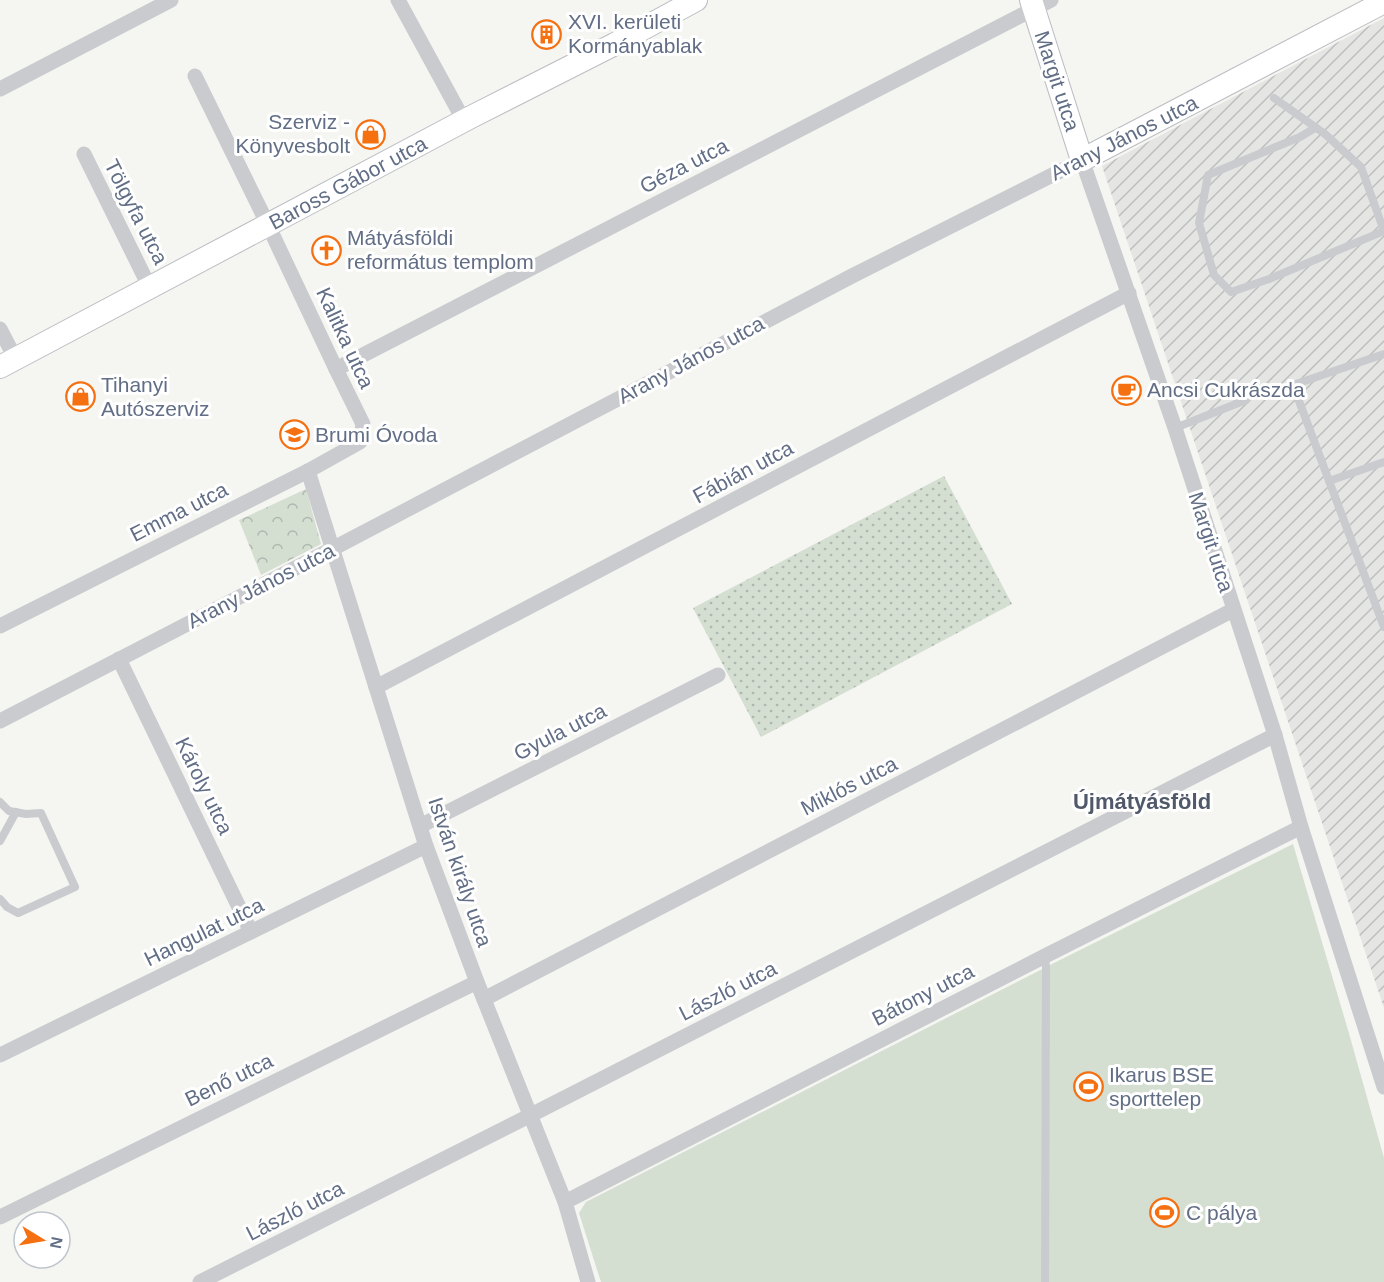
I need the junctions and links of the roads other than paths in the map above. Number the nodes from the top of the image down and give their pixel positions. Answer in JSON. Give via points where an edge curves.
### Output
{"nodes":[{"id":1,"x":398,"y":0,"type":"edge"},
{"id":2,"x":696,"y":0,"type":"edge"},
{"id":3,"x":161,"y":2,"type":"edge"},
{"id":4,"x":1384,"y":2,"type":"edge"},
{"id":5,"x":1038,"y":3,"type":"edge"},
{"id":6,"x":195,"y":76,"type":"dead end"},
{"id":7,"x":0,"y":89,"type":"edge"},
{"id":8,"x":1274,"y":98,"type":"dead end"},
{"id":9,"x":464,"y":121,"type":"junction"},
{"id":10,"x":1315,"y":128,"type":"junction"},
{"id":11,"x":84,"y":154,"type":"dead end"},
{"id":12,"x":1082,"y":160,"type":"junction"},
{"id":13,"x":268,"y":225,"type":"junction"},
{"id":14,"x":1384,"y":231,"type":"edge"},
{"id":15,"x":150,"y":288,"type":"junction"},
{"id":16,"x":1129,"y":293,"type":"junction"},
{"id":17,"x":0,"y":329,"type":"edge"},
{"id":18,"x":1384,"y":354,"type":"edge"},
{"id":19,"x":8,"y":362,"type":"edge"},
{"id":20,"x":336,"y":369,"type":"junction"},
{"id":21,"x":1246,"y":400,"type":"dead end"},
{"id":22,"x":363,"y":424,"type":"joint"},
{"id":23,"x":1175,"y":428,"type":"junction"},
{"id":24,"x":1384,"y":462,"type":"edge"},
{"id":25,"x":308,"y":471,"type":"junction"},
{"id":26,"x":1329,"y":481,"type":"junction"},
{"id":27,"x":334,"y":548,"type":"junction"},
{"id":28,"x":1233,"y":610,"type":"junction"},
{"id":29,"x":0,"y":626,"type":"edge"},
{"id":30,"x":1384,"y":627,"type":"edge"},
{"id":31,"x":119,"y":659,"type":"junction"},
{"id":32,"x":718,"y":675,"type":"dead end"},
{"id":33,"x":376,"y":687,"type":"junction"},
{"id":34,"x":0,"y":721,"type":"edge"},
{"id":35,"x":1275,"y":735,"type":"junction"},
{"id":36,"x":0,"y":802,"type":"edge"},
{"id":37,"x":16,"y":812,"type":"junction"},
{"id":38,"x":420,"y":826,"type":"junction"},
{"id":39,"x":1301,"y":827,"type":"junction"},
{"id":40,"x":0,"y":841,"type":"edge"},
{"id":41,"x":426,"y":846,"type":"junction"},
{"id":42,"x":0,"y":898,"type":"edge"},
{"id":43,"x":251,"y":932,"type":"junction"},
{"id":44,"x":1044,"y":956,"type":"junction"},
{"id":45,"x":477,"y":982,"type":"junction"},
{"id":46,"x":484,"y":999,"type":"junction"},
{"id":47,"x":0,"y":1055,"type":"edge"},
{"id":48,"x":1384,"y":1087,"type":"edge"},
{"id":49,"x":531,"y":1115,"type":"junction"},
{"id":50,"x":565,"y":1202,"type":"junction"},
{"id":51,"x":0,"y":1217,"type":"edge"},
{"id":52,"x":200,"y":1282,"type":"edge"},
{"id":53,"x":588,"y":1282,"type":"edge"},
{"id":54,"x":1045,"y":1282,"type":"edge"}],
"edges":[{"from":1,"to":9,"type":"street"},
{"from":2,"to":9,"type":"street","name":"Baross Gábor utca"},
{"from":3,"to":7,"type":"street"},
{"from":4,"to":12,"type":"street","name":"Arany János utca"},
{"from":5,"to":12,"type":"street","name":"Margit utca"},
{"from":5,"to":20,"type":"street","name":"Géza utca"},
{"from":6,"to":13,"type":"street","name":"Kalitka utca"},
{"from":8,"to":10,"type":"lane"},
{"from":9,"to":13,"type":"street","name":"Baross Gábor utca"},
{"from":10,"to":14,"type":"lane","via":[[1361,167]]},
{"from":10,"to":14,"type":"lane","via":[[1208,175],[1199,223],[1214,275],[1231,292]]},
{"from":11,"to":15,"type":"street","name":"Tölgyfa utca"},
{"from":12,"to":16,"type":"street","name":"Margit utca"},
{"from":12,"to":27,"type":"street","name":"Arany János utca"},
{"from":13,"to":15,"type":"street","name":"Baross Gábor utca"},
{"from":13,"to":20,"type":"street","name":"Kalitka utca"},
{"from":15,"to":19,"type":"street","name":"Baross Gábor utca"},
{"from":16,"to":23,"type":"street","name":"Margit utca"},
{"from":16,"to":33,"type":"street","name":"Fábián utca"},
{"from":17,"to":19,"type":"street"},
{"from":18,"to":26,"type":"lane","via":[[1293,385]]},
{"from":20,"to":22,"type":"street","name":"Kalitka utca"},
{"from":21,"to":23,"type":"lane"},
{"from":22,"to":25,"type":"street","name":"Emma utca","via":[[360,442]]},
{"from":23,"to":28,"type":"street","name":"Margit utca"},
{"from":24,"to":26,"type":"lane"},
{"from":25,"to":27,"type":"street","name":"István király utca"},
{"from":25,"to":29,"type":"street","name":"Emma utca"},
{"from":26,"to":30,"type":"lane"},
{"from":27,"to":31,"type":"street","name":"Arany János utca"},
{"from":27,"to":33,"type":"street","name":"István király utca"},
{"from":28,"to":35,"type":"street","name":"Margit utca"},
{"from":28,"to":46,"type":"street","name":"Miklós utca"},
{"from":31,"to":34,"type":"street","name":"Arany János utca"},
{"from":31,"to":43,"type":"street","name":"Károly utca"},
{"from":32,"to":38,"type":"street","name":"Gyula utca"},
{"from":33,"to":38,"type":"street","name":"István király utca"},
{"from":35,"to":39,"type":"street","name":"Margit utca"},
{"from":35,"to":49,"type":"street","name":"László utca"},
{"from":36,"to":37,"type":"lane"},
{"from":37,"to":40,"type":"lane"},
{"from":37,"to":42,"type":"lane","via":[[41,813],[75,887],[18,913],[7,908]]},
{"from":38,"to":41,"type":"street","name":"István király utca"},
{"from":39,"to":44,"type":"street","name":"Bátony utca"},
{"from":39,"to":48,"type":"street","name":"Margit utca"},
{"from":41,"to":43,"type":"street","name":"Hangulat utca"},
{"from":41,"to":45,"type":"street","name":"István király utca"},
{"from":43,"to":47,"type":"street","name":"Hangulat utca"},
{"from":44,"to":50,"type":"street","name":"Bátony utca"},
{"from":44,"to":54,"type":"lane"},
{"from":45,"to":46,"type":"street","name":"István király utca"},
{"from":45,"to":51,"type":"street","name":"Benő utca"},
{"from":46,"to":49,"type":"street","name":"István király utca"},
{"from":49,"to":50,"type":"street","name":"István király utca"},
{"from":49,"to":52,"type":"street","name":"László utca"},
{"from":50,"to":53,"type":"street","name":"István király utca"}]}
